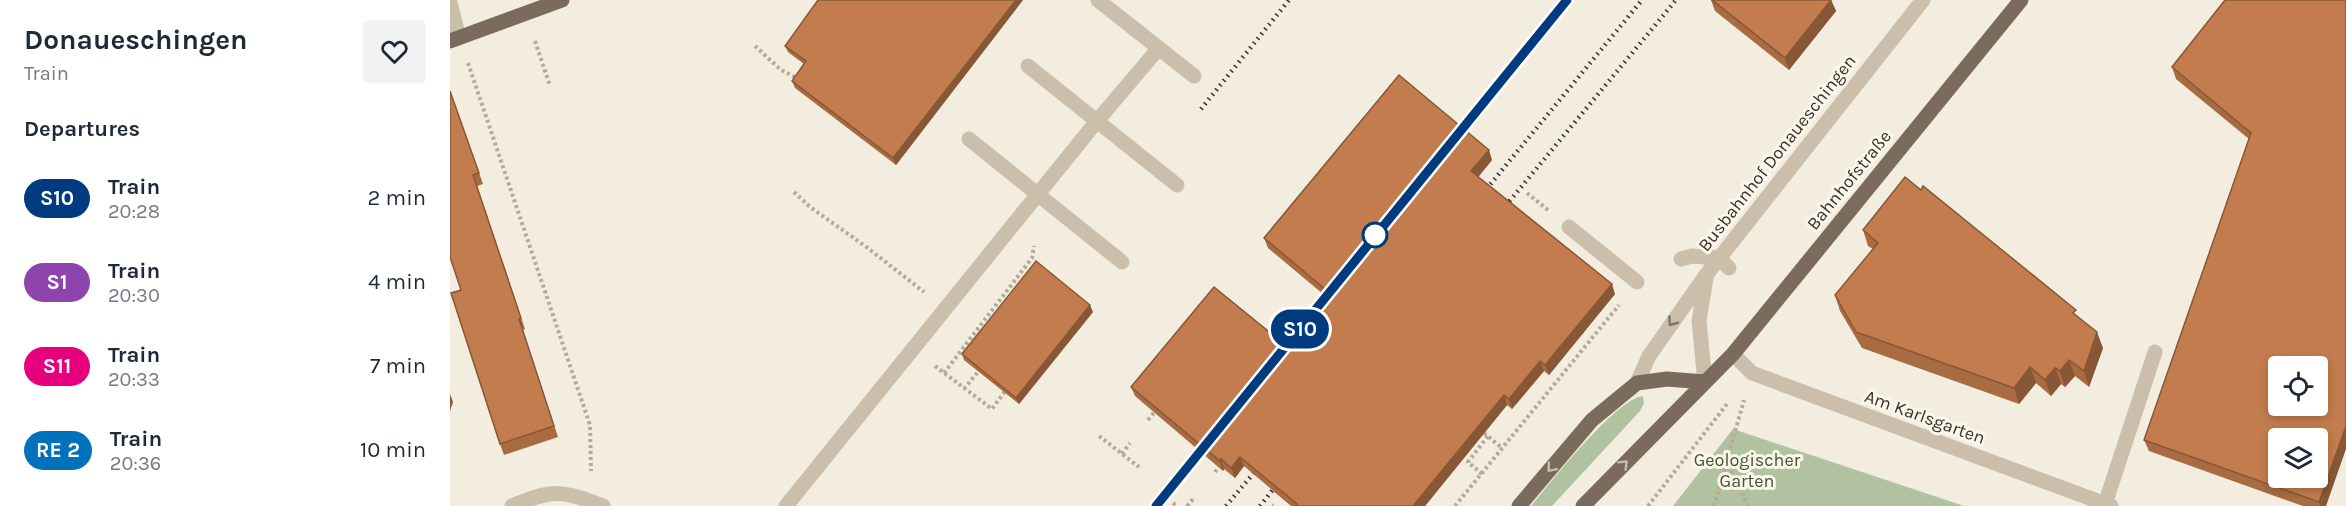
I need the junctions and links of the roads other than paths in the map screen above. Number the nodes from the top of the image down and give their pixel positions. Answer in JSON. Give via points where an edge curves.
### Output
{"nodes":[{"id":1,"x":562,"y":0,"type":"edge"},
{"id":2,"x":1098,"y":0,"type":"edge"},
{"id":3,"x":1923,"y":0,"type":"edge"},
{"id":4,"x":2020,"y":0,"type":"edge"},
{"id":5,"x":450,"y":2,"type":"edge"},
{"id":6,"x":455,"y":40,"type":"edge"},
{"id":7,"x":1159,"y":48,"type":"junction"},
{"id":8,"x":1028,"y":66,"type":"dead end"},
{"id":9,"x":1194,"y":76,"type":"dead end"},
{"id":10,"x":1097,"y":122,"type":"junction"},
{"id":11,"x":969,"y":139,"type":"dead end"},
{"id":12,"x":1177,"y":185,"type":"dead end"},
{"id":13,"x":1038,"y":194,"type":"junction"},
{"id":14,"x":1569,"y":227,"type":"dead end"},
{"id":15,"x":1681,"y":259,"type":"dead end"},
{"id":16,"x":1122,"y":262,"type":"dead end"},
{"id":17,"x":1724,"y":263,"type":"junction"},
{"id":18,"x":1706,"y":275,"type":"junction"},
{"id":19,"x":1637,"y":282,"type":"dead end"},
{"id":20,"x":2155,"y":352,"type":"dead end"},
{"id":21,"x":1733,"y":354,"type":"junction"},
{"id":22,"x":1705,"y":382,"type":"junction"},
{"id":23,"x":1637,"y":383,"type":"junction"},
{"id":24,"x":597,"y":504,"type":"edge"},
{"id":25,"x":2108,"y":505,"type":"edge"},
{"id":26,"x":512,"y":506,"type":"edge"},
{"id":27,"x":786,"y":506,"type":"edge"},
{"id":28,"x":1519,"y":506,"type":"edge"},
{"id":29,"x":1583,"y":506,"type":"edge"}],
"edges":[{"from":1,"to":6,"type":"main road"},
{"from":2,"to":7,"type":"street"},
{"from":3,"to":17,"type":"street","name":"Busbahnhof Donaueschingen"},
{"from":4,"to":21,"type":"main road","name":"Bahnhofstraße"},
{"from":5,"to":6,"type":"street"},
{"from":7,"to":9,"type":"street"},
{"from":7,"to":10,"type":"street"},
{"from":8,"to":10,"type":"street"},
{"from":10,"to":12,"type":"street"},
{"from":10,"to":13,"type":"street"},
{"from":11,"to":13,"type":"street"},
{"from":13,"to":16,"type":"street"},
{"from":13,"to":27,"type":"street"},
{"from":14,"to":19,"type":"street"},
{"from":15,"to":17,"type":"street","via":[[1692,256]]},
{"from":17,"to":18,"type":"street","name":"Busbahnhof Donaueschingen"},
{"from":18,"to":22,"type":"street","name":"Busbahnhof Donaueschingen","via":[[1699,321]]},
{"from":18,"to":23,"type":"street","one_way":true,"via":[[1649,356]]},
{"from":20,"to":25,"type":"street"},
{"from":21,"to":22,"type":"main road","name":"Bahnhofstraße"},
{"from":21,"to":25,"type":"street","name":"Am Karlsgarten","via":[[1752,373]]},
{"from":22,"to":23,"type":"main road","via":[[1667,379]]},
{"from":29,"to":22,"type":"main road","name":"Bahnhofstraße","one_way":true},
{"from":23,"to":28,"type":"main road","one_way":true,"via":[[1592,420]]},
{"from":24,"to":26,"type":"street","via":[[567,493],[540,494]]}]}
